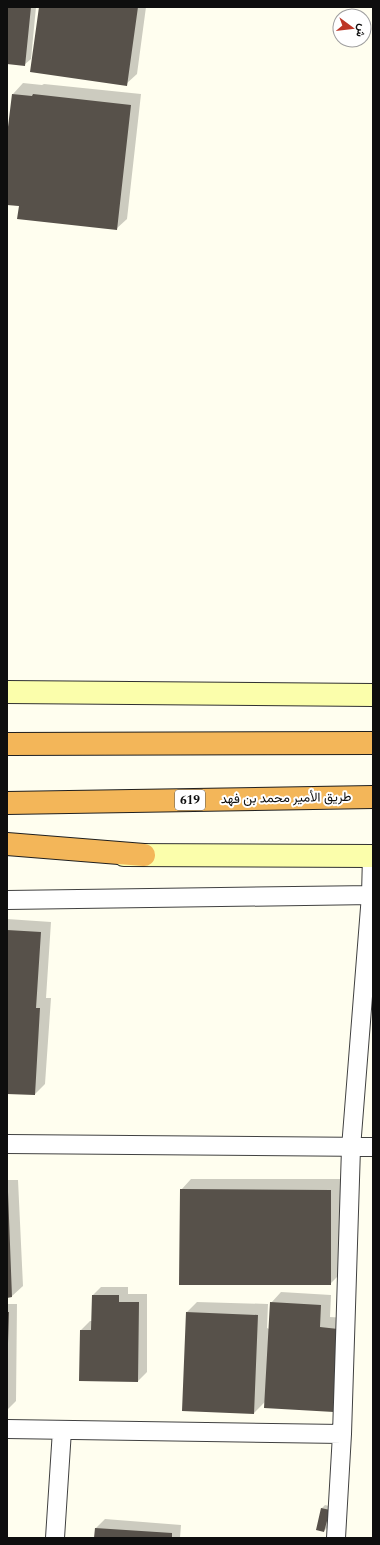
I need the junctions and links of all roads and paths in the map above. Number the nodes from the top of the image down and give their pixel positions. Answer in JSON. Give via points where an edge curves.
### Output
{"nodes":[{"id":1,"x":7,"y":692,"type":"edge"},
{"id":2,"x":373,"y":695,"type":"edge"},
{"id":3,"x":373,"y":743,"type":"edge"},
{"id":4,"x":7,"y":744,"type":"edge"},
{"id":5,"x":373,"y":797,"type":"edge"},
{"id":6,"x":7,"y":803,"type":"edge"},
{"id":7,"x":7,"y":844,"type":"edge"},
{"id":8,"x":7,"y":855,"type":"edge"},
{"id":9,"x":144,"y":855,"type":"junction"},
{"id":10,"x":373,"y":856,"type":"edge"},
{"id":11,"x":372,"y":895,"type":"edge"},
{"id":12,"x":7,"y":900,"type":"edge"},
{"id":13,"x":7,"y":1144,"type":"edge"},
{"id":14,"x":373,"y":1147,"type":"edge"},
{"id":15,"x":351,"y":1148,"type":"junction"},
{"id":16,"x":7,"y":1429,"type":"edge"},
{"id":17,"x":62,"y":1430,"type":"junction"},
{"id":18,"x":342,"y":1434,"type":"junction"},
{"id":19,"x":55,"y":1538,"type":"edge"},
{"id":20,"x":336,"y":1538,"type":"edge"}],
"edges":[{"from":1,"to":2,"type":"main road"},
{"from":3,"to":4,"type":"highway"},
{"from":5,"to":6,"type":"highway","name":"طريق الأمير محمد بن فهد","number":"619"},
{"from":7,"to":9,"type":"highway"},
{"from":8,"to":9,"type":"main road"},
{"from":9,"to":10,"type":"main road"},
{"from":10,"to":11,"type":"street"},
{"from":11,"to":12,"type":"street"},
{"from":11,"to":15,"type":"street"},
{"from":13,"to":15,"type":"street"},
{"from":14,"to":15,"type":"street"},
{"from":15,"to":18,"type":"street"},
{"from":16,"to":17,"type":"street"},
{"from":17,"to":18,"type":"street"},
{"from":17,"to":19,"type":"street"},
{"from":18,"to":20,"type":"street"}]}
